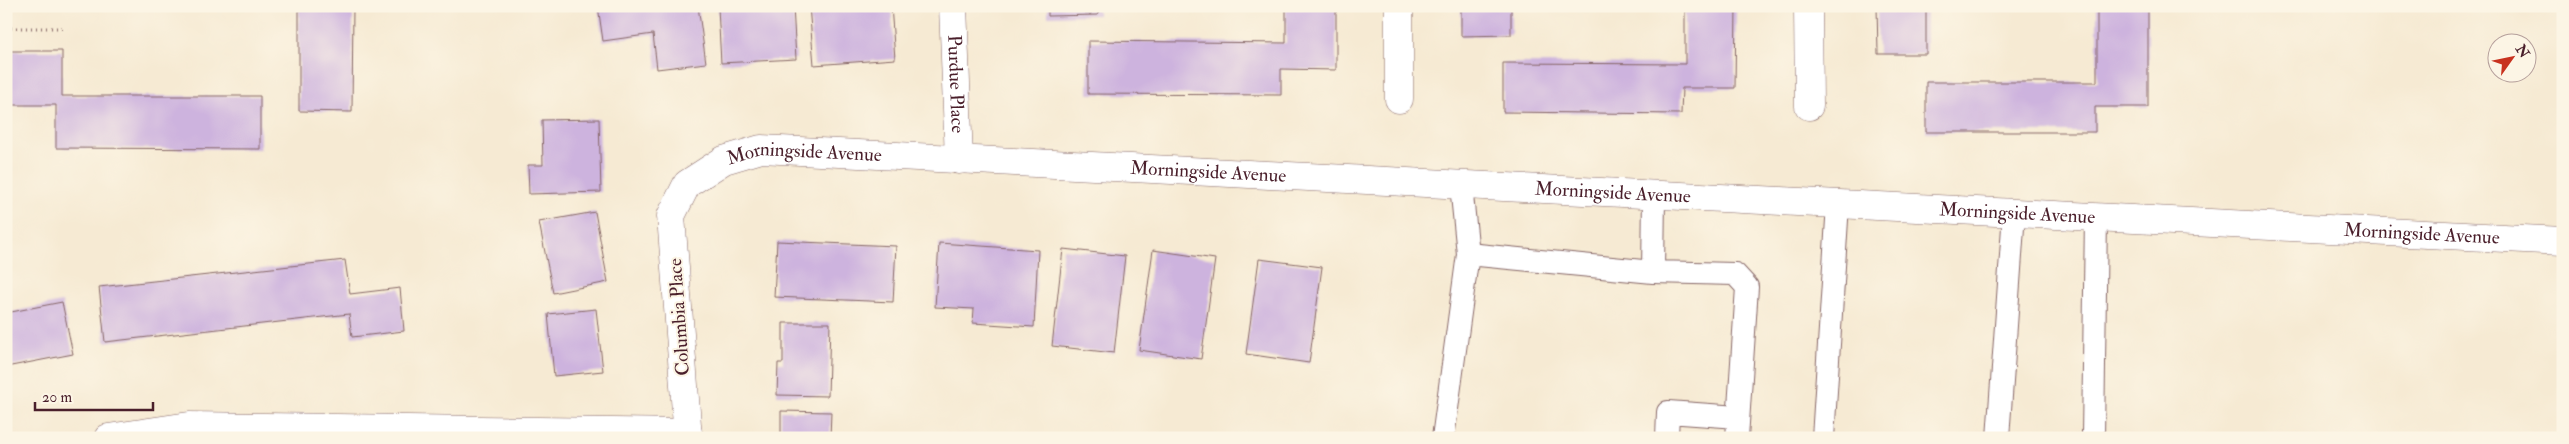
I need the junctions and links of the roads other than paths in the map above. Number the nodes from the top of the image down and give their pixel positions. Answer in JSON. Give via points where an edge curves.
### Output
{"nodes":[{"id":1,"x":953,"y":6,"type":"edge"},
{"id":2,"x":1399,"y":6,"type":"edge"},
{"id":3,"x":1808,"y":6,"type":"edge"},
{"id":4,"x":1399,"y":99,"type":"dead end"},
{"id":5,"x":1809,"y":106,"type":"dead end"},
{"id":6,"x":959,"y":160,"type":"junction"},
{"id":7,"x":1461,"y":185,"type":"junction"},
{"id":8,"x":1654,"y":195,"type":"junction"},
{"id":9,"x":680,"y":199,"type":"joint"},
{"id":10,"x":1838,"y":204,"type":"junction"},
{"id":11,"x":2014,"y":213,"type":"junction"},
{"id":12,"x":2096,"y":216,"type":"junction"},
{"id":13,"x":2563,"y":241,"type":"edge"},
{"id":14,"x":1468,"y":254,"type":"junction"},
{"id":15,"x":1653,"y":272,"type":"junction"},
{"id":16,"x":1737,"y":428,"type":"edge"},
{"id":17,"x":290,"y":433,"type":"edge"},
{"id":18,"x":688,"y":435,"type":"edge"},
{"id":19,"x":108,"y":438,"type":"edge"},
{"id":20,"x":1443,"y":438,"type":"edge"},
{"id":21,"x":1667,"y":438,"type":"edge"},
{"id":22,"x":1823,"y":438,"type":"edge"},
{"id":23,"x":1998,"y":438,"type":"edge"},
{"id":24,"x":2093,"y":438,"type":"edge"}],
"edges":[{"from":1,"to":6,"type":"street","name":"Purdue Place"},
{"from":2,"to":4,"type":"street"},
{"from":3,"to":5,"type":"street"},
{"from":6,"to":7,"type":"street","name":"Morningside Avenue"},
{"from":6,"to":9,"type":"street","name":"Morningside Avenue","via":[[760,149],[724,160],[686,184]]},
{"from":7,"to":8,"type":"street","name":"Morningside Avenue"},
{"from":7,"to":14,"type":"lane"},
{"from":8,"to":10,"type":"street","name":"Morningside Avenue"},
{"from":8,"to":15,"type":"lane"},
{"from":9,"to":18,"type":"street","name":"Columbia Place","via":[[672,216]]},
{"from":10,"to":11,"type":"street","name":"Morningside Avenue"},
{"from":10,"to":22,"type":"lane"},
{"from":11,"to":12,"type":"street","name":"Morningside Avenue"},
{"from":11,"to":23,"type":"lane"},
{"from":12,"to":13,"type":"street","name":"Morningside Avenue"},
{"from":12,"to":24,"type":"lane"},
{"from":14,"to":15,"type":"lane"},
{"from":14,"to":20,"type":"lane"},
{"from":15,"to":16,"type":"lane","via":[[1735,274],[1747,287]]},
{"from":16,"to":21,"type":"lane","via":[[1668,412]]},
{"from":17,"to":18,"type":"street"},
{"from":17,"to":19,"type":"street","via":[[190,426]]}]}
